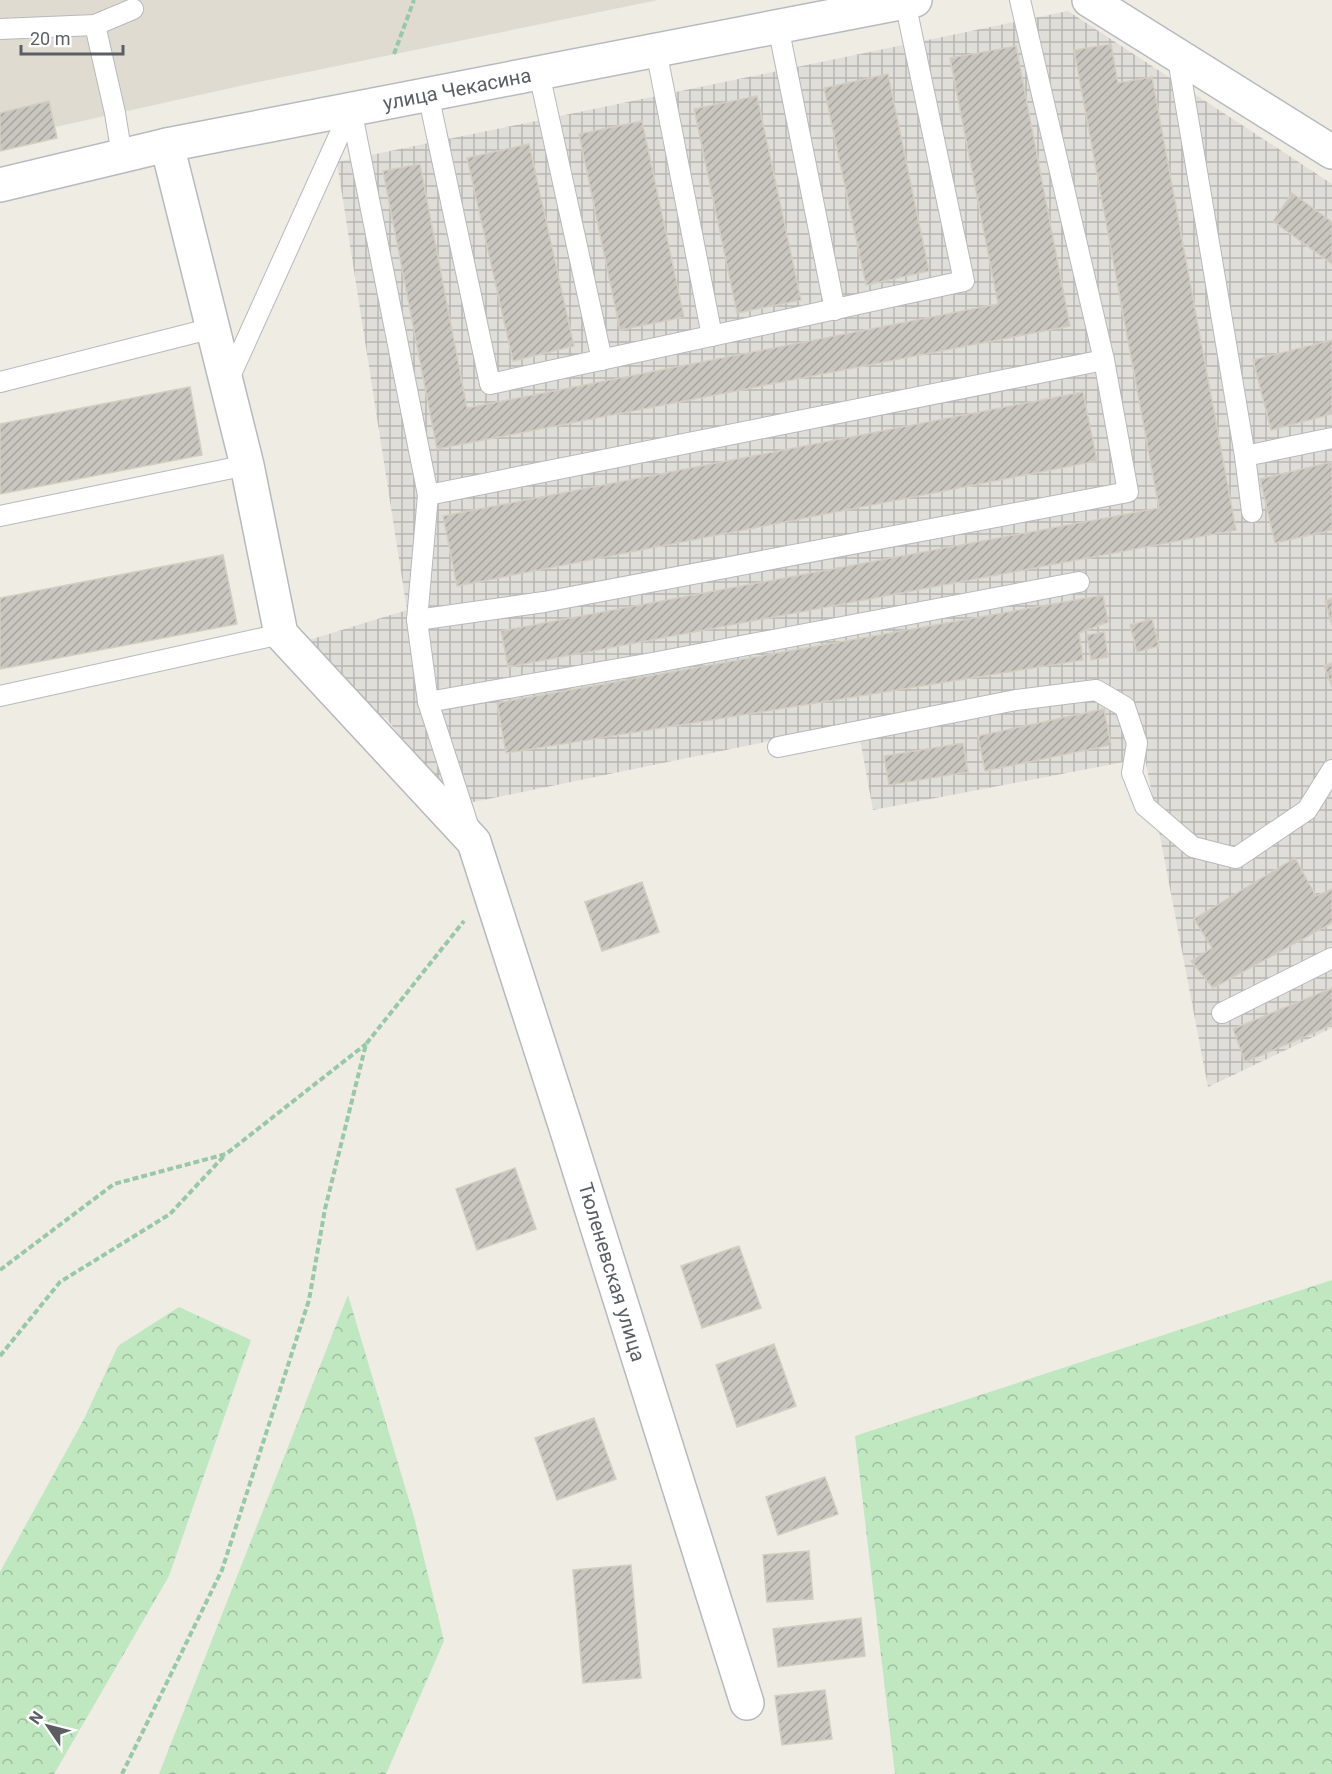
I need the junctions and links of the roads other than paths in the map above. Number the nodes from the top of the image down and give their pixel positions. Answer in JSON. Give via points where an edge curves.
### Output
{"nodes":[{"id":1,"x":1020,"y":0,"type":"edge"},
{"id":2,"x":1089,"y":0,"type":"edge"},
{"id":3,"x":910,"y":1,"type":"edge"},
{"id":4,"x":133,"y":9,"type":"dead end"},
{"id":5,"x":95,"y":25,"type":"junction"},
{"id":6,"x":778,"y":26,"type":"junction"},
{"id":7,"x":0,"y":29,"type":"edge"},
{"id":8,"x":656,"y":50,"type":"junction"},
{"id":9,"x":1177,"y":53,"type":"junction"},
{"id":10,"x":539,"y":73,"type":"junction"},
{"id":11,"x":428,"y":94,"type":"junction"},
{"id":12,"x":351,"y":109,"type":"junction"},
{"id":13,"x":167,"y":145,"type":"junction"},
{"id":14,"x":1332,"y":152,"type":"edge"},
{"id":15,"x":122,"y":156,"type":"junction"},
{"id":16,"x":0,"y":185,"type":"edge"},
{"id":17,"x":835,"y":310,"type":"junction"},
{"id":18,"x":213,"y":328,"type":"junction"},
{"id":19,"x":712,"y":336,"type":"junction"},
{"id":20,"x":602,"y":360,"type":"junction"},
{"id":21,"x":1104,"y":360,"type":"junction"},
{"id":22,"x":0,"y":382,"type":"edge"},
{"id":23,"x":227,"y":383,"type":"junction"},
{"id":24,"x":1332,"y":438,"type":"edge"},
{"id":25,"x":1245,"y":456,"type":"junction"},
{"id":26,"x":247,"y":465,"type":"junction"},
{"id":27,"x":428,"y":495,"type":"junction"},
{"id":28,"x":1252,"y":512,"type":"dead end"},
{"id":29,"x":0,"y":516,"type":"edge"},
{"id":30,"x":1079,"y":582,"type":"dead end"},
{"id":31,"x":417,"y":620,"type":"junction"},
{"id":32,"x":281,"y":634,"type":"junction"},
{"id":33,"x":0,"y":696,"type":"edge"},
{"id":34,"x":428,"y":702,"type":"junction"},
{"id":35,"x":778,"y":747,"type":"dead end"},
{"id":36,"x":1332,"y":770,"type":"edge"},
{"id":37,"x":474,"y":842,"type":"junction"},
{"id":38,"x":1332,"y":958,"type":"edge"},
{"id":39,"x":1222,"y":1013,"type":"dead end"},
{"id":40,"x":747,"y":1703,"type":"dead end"}],
"edges":[{"from":1,"to":21,"type":"lane"},
{"from":2,"to":9,"type":"street"},
{"from":3,"to":6,"type":"street","name":"улица Чекасина"},
{"from":3,"to":17,"type":"lane","via":[[964,281]]},
{"from":4,"to":5,"type":"lane"},
{"from":5,"to":7,"type":"lane"},
{"from":5,"to":15,"type":"lane"},
{"from":6,"to":8,"type":"street","name":"улица Чекасина"},
{"from":6,"to":17,"type":"lane"},
{"from":8,"to":10,"type":"street","name":"улица Чекасина"},
{"from":8,"to":19,"type":"lane"},
{"from":9,"to":14,"type":"street"},
{"from":9,"to":25,"type":"lane"},
{"from":10,"to":11,"type":"street","name":"улица Чекасина"},
{"from":10,"to":20,"type":"lane"},
{"from":11,"to":12,"type":"street","name":"улица Чекасина"},
{"from":11,"to":20,"type":"lane","via":[[490,384]]},
{"from":12,"to":13,"type":"street","name":"улица Чекасина"},
{"from":12,"to":23,"type":"lane"},
{"from":12,"to":27,"type":"lane"},
{"from":13,"to":15,"type":"street","name":"улица Чекасина"},
{"from":13,"to":18,"type":"street"},
{"from":15,"to":16,"type":"street","name":"улица Чекасина"},
{"from":17,"to":19,"type":"lane"},
{"from":18,"to":22,"type":"lane"},
{"from":18,"to":23,"type":"street"},
{"from":19,"to":20,"type":"lane"},
{"from":21,"to":27,"type":"lane"},
{"from":21,"to":31,"type":"lane","via":[[1128,492],[544,602]]},
{"from":23,"to":26,"type":"street"},
{"from":24,"to":25,"type":"lane"},
{"from":25,"to":28,"type":"lane"},
{"from":26,"to":29,"type":"lane"},
{"from":26,"to":32,"type":"street"},
{"from":27,"to":31,"type":"lane"},
{"from":30,"to":34,"type":"lane"},
{"from":31,"to":34,"type":"lane"},
{"from":32,"to":33,"type":"lane"},
{"from":32,"to":37,"type":"street"},
{"from":34,"to":37,"type":"lane"},
{"from":35,"to":36,"type":"lane","via":[[1016,700],[1096,690],[1125,707],[1137,743],[1132,774],[1145,806],[1193,847],[1236,858],[1307,810]]},
{"from":37,"to":40,"type":"street","name":"Тюленевская улица"},
{"from":38,"to":39,"type":"lane"}]}
